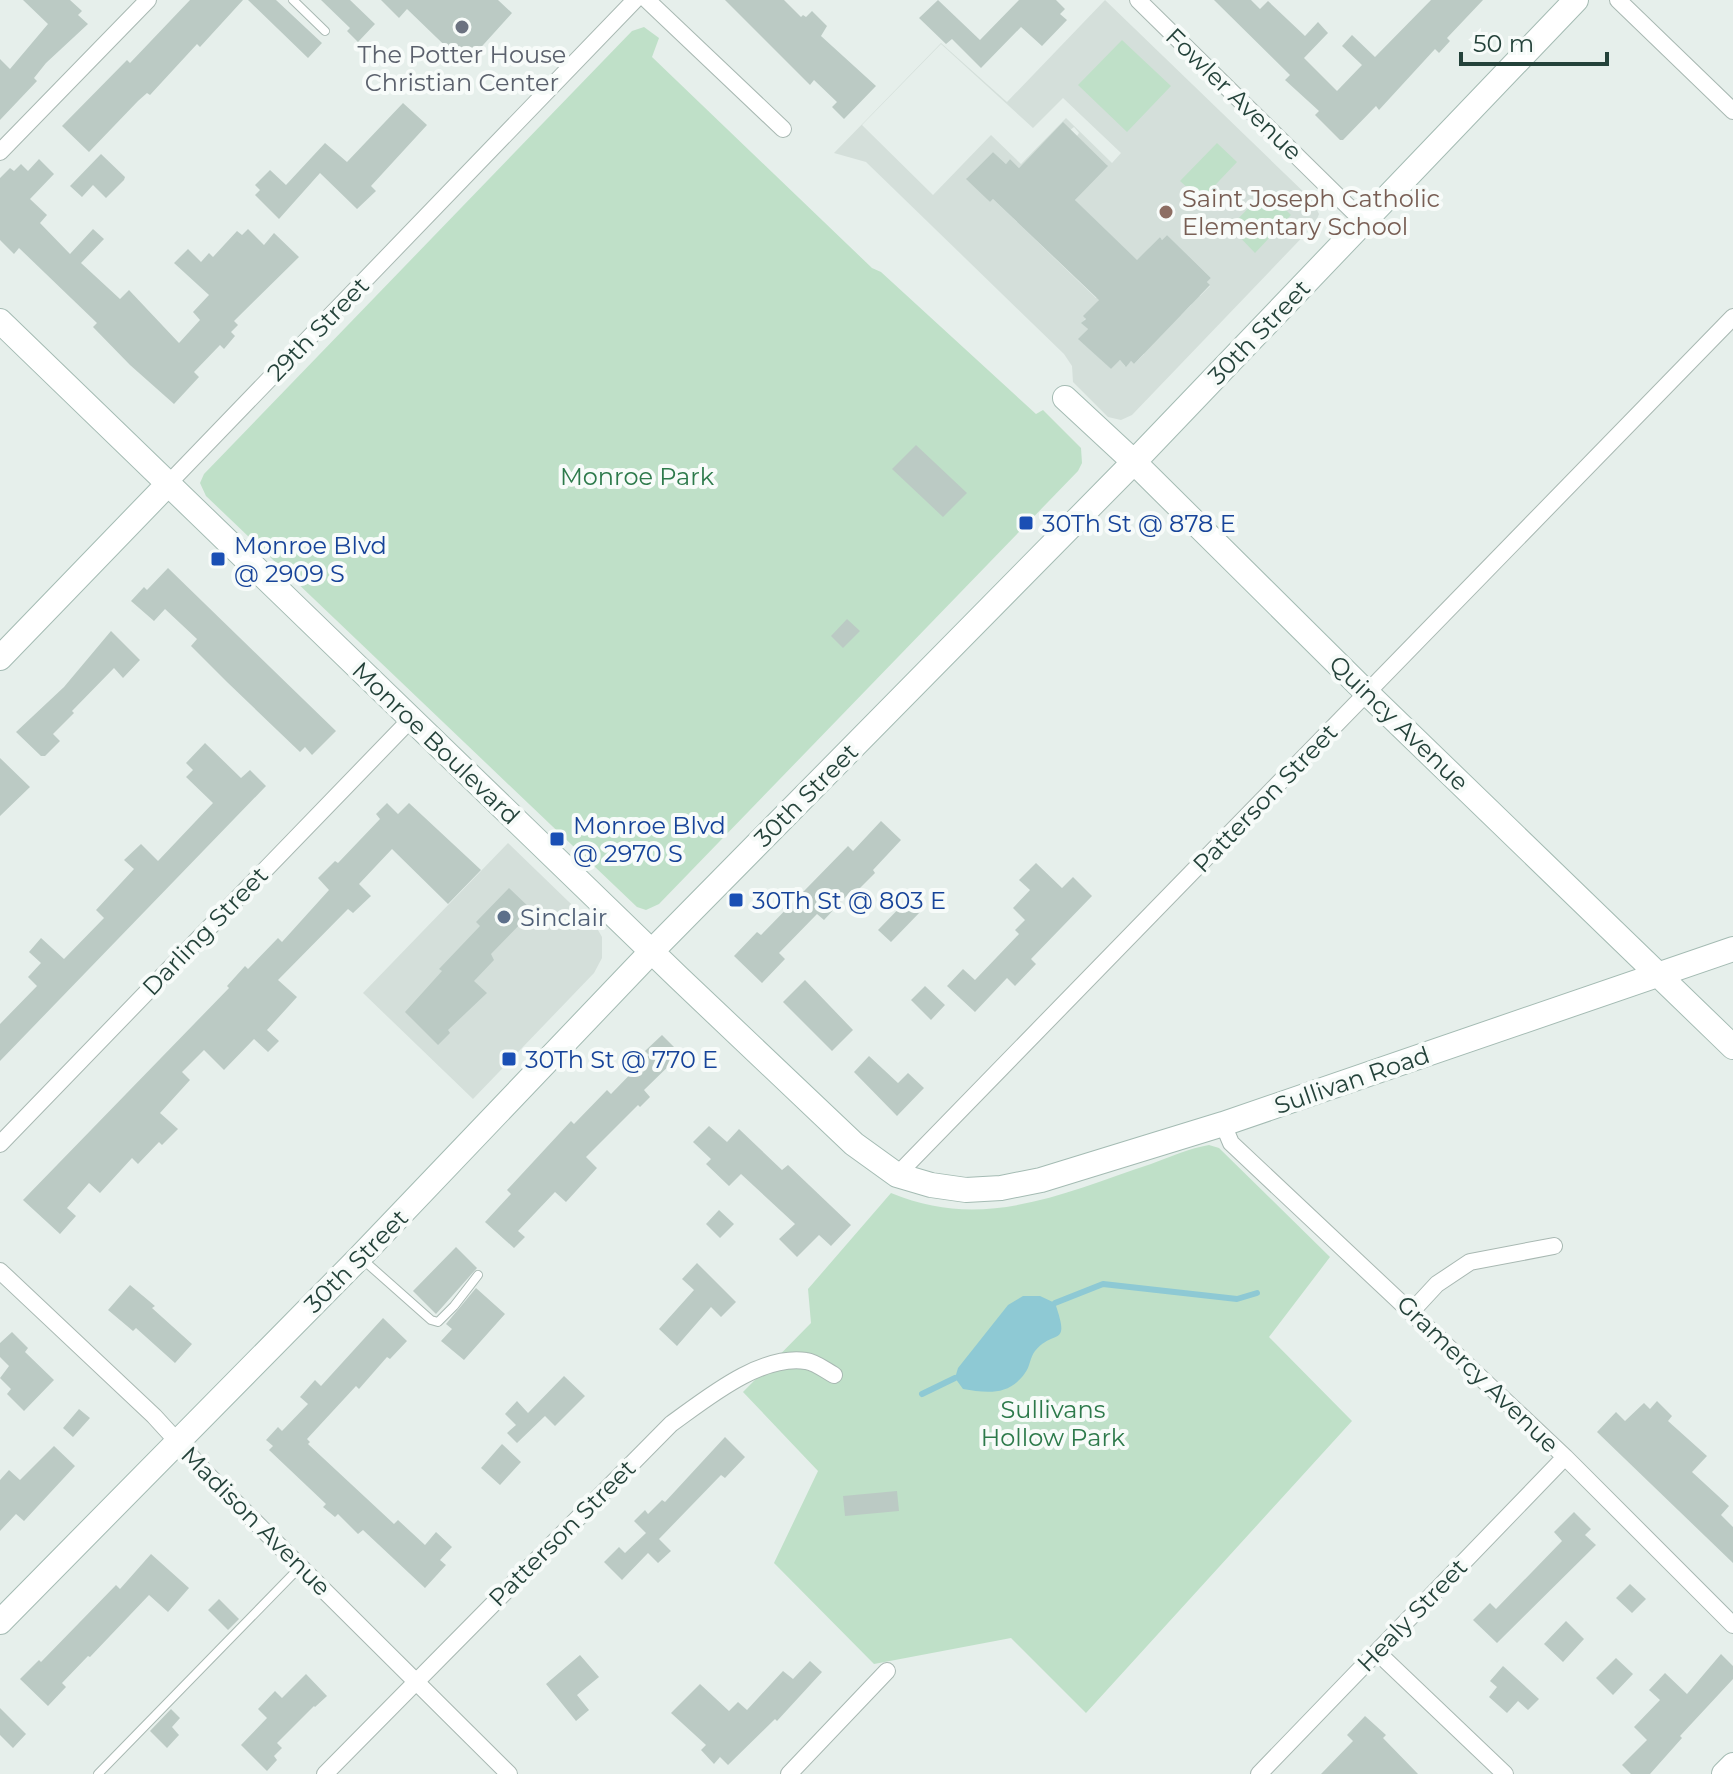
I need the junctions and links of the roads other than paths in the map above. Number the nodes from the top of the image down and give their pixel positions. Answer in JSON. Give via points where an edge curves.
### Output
{"nodes":[{"id":1,"x":148,"y":0,"type":"edge"},
{"id":2,"x":293,"y":0,"type":"edge"},
{"id":3,"x":635,"y":0,"type":"edge"},
{"id":4,"x":647,"y":0,"type":"edge"},
{"id":5,"x":1138,"y":0,"type":"edge"},
{"id":6,"x":1576,"y":0,"type":"edge"},
{"id":7,"x":1618,"y":0,"type":"edge"},
{"id":8,"x":325,"y":31,"type":"dead end"},
{"id":9,"x":1733,"y":111,"type":"edge"},
{"id":10,"x":783,"y":129,"type":"dead end"},
{"id":11,"x":0,"y":152,"type":"edge"},
{"id":12,"x":1364,"y":222,"type":"junction"},
{"id":13,"x":1733,"y":317,"type":"edge"},
{"id":14,"x":0,"y":321,"type":"edge"},
{"id":15,"x":1065,"y":398,"type":"dead end"},
{"id":16,"x":1134,"y":462,"type":"junction"},
{"id":17,"x":168,"y":484,"type":"junction"},
{"id":18,"x":0,"y":658,"type":"edge"},
{"id":19,"x":1367,"y":693,"type":"junction"},
{"id":20,"x":411,"y":719,"type":"junction"},
{"id":21,"x":1733,"y":949,"type":"edge"},
{"id":22,"x":651,"y":952,"type":"junction"},
{"id":23,"x":1657,"y":975,"type":"junction"},
{"id":24,"x":1733,"y":1047,"type":"edge"},
{"id":25,"x":1223,"y":1124,"type":"junction"},
{"id":26,"x":0,"y":1144,"type":"edge"},
{"id":27,"x":897,"y":1175,"type":"junction"},
{"id":28,"x":966,"y":1190,"type":"joint"},
{"id":29,"x":1554,"y":1246,"type":"dead end"},
{"id":30,"x":360,"y":1257,"type":"junction"},
{"id":31,"x":0,"y":1271,"type":"edge"},
{"id":32,"x":478,"y":1275,"type":"dead end"},
{"id":33,"x":1412,"y":1311,"type":"junction"},
{"id":34,"x":834,"y":1375,"type":"dead end"},
{"id":35,"x":177,"y":1440,"type":"junction"},
{"id":36,"x":1565,"y":1457,"type":"junction"},
{"id":37,"x":302,"y":1566,"type":"junction"},
{"id":38,"x":0,"y":1622,"type":"edge"},
{"id":39,"x":1733,"y":1625,"type":"edge"},
{"id":40,"x":1377,"y":1652,"type":"junction"},
{"id":41,"x":887,"y":1671,"type":"dead end"},
{"id":42,"x":414,"y":1681,"type":"junction"},
{"id":43,"x":1733,"y":1765,"type":"edge"},
{"id":44,"x":98,"y":1774,"type":"edge"},
{"id":45,"x":325,"y":1774,"type":"edge"},
{"id":46,"x":509,"y":1774,"type":"edge"},
{"id":47,"x":789,"y":1774,"type":"edge"},
{"id":48,"x":1259,"y":1774,"type":"edge"},
{"id":49,"x":1505,"y":1774,"type":"edge"},
{"id":50,"x":1724,"y":1774,"type":"edge"}],
"edges":[{"from":1,"to":11,"type":"street"},
{"from":2,"to":8,"type":"lane"},
{"from":3,"to":17,"type":"street","name":"29th Street"},
{"from":4,"to":10,"type":"street"},
{"from":5,"to":12,"type":"street","name":"Fowler Avenue"},
{"from":6,"to":12,"type":"street","name":"30th Street"},
{"from":7,"to":9,"type":"street"},
{"from":12,"to":16,"type":"street","name":"30th Street"},
{"from":13,"to":19,"type":"street","name":"Patterson Street"},
{"from":14,"to":17,"type":"street","name":"Monroe Boulevard"},
{"from":15,"to":16,"type":"street","name":"Quincy Avenue"},
{"from":16,"to":19,"type":"street","name":"Quincy Avenue"},
{"from":16,"to":22,"type":"street","name":"30th Street"},
{"from":17,"to":18,"type":"street","name":"29th Street"},
{"from":17,"to":20,"type":"street","name":"Monroe Boulevard"},
{"from":19,"to":23,"type":"street","name":"Quincy Avenue"},
{"from":19,"to":27,"type":"street","name":"Patterson Street"},
{"from":20,"to":22,"type":"street","name":"Monroe Boulevard"},
{"from":20,"to":26,"type":"street","name":"Darling Street"},
{"from":21,"to":23,"type":"street","name":"Sullivan Road"},
{"from":22,"to":27,"type":"street","name":"Monroe Boulevard","via":[[854,1144]]},
{"from":22,"to":30,"type":"street","name":"30th Street"},
{"from":23,"to":24,"type":"street","name":"Quincy Avenue"},
{"from":23,"to":25,"type":"street","name":"Sullivan Road"},
{"from":25,"to":28,"type":"street","name":"Sullivan Road","via":[[1041,1180]]},
{"from":25,"to":33,"type":"street","name":"Gramercy Avenue","via":[[1231,1143]]},
{"from":27,"to":28,"type":"street","name":"Monroe Boulevard"},
{"from":29,"to":33,"type":"street","via":[[1470,1262],[1437,1284]]},
{"from":30,"to":32,"type":"lane","via":[[438,1322]]},
{"from":30,"to":35,"type":"street","name":"30th Street"},
{"from":31,"to":35,"type":"street","name":"Madison Avenue"},
{"from":33,"to":36,"type":"street","name":"Gramercy Avenue"},
{"from":34,"to":42,"type":"street","name":"Patterson Street","via":[[809,1361],[771,1363],[671,1424]]},
{"from":35,"to":37,"type":"street","name":"Madison Avenue"},
{"from":35,"to":38,"type":"street","name":"30th Street"},
{"from":36,"to":39,"type":"street","name":"Gramercy Avenue"},
{"from":36,"to":40,"type":"street","name":"Healy Street"},
{"from":37,"to":42,"type":"street","name":"Madison Avenue"},
{"from":37,"to":44,"type":"lane"},
{"from":40,"to":48,"type":"street","name":"Healy Street"},
{"from":40,"to":49,"type":"street"},
{"from":41,"to":47,"type":"street"},
{"from":42,"to":45,"type":"street","name":"Patterson Street"},
{"from":42,"to":46,"type":"street","name":"Madison Avenue"},
{"from":43,"to":50,"type":"street"}]}
